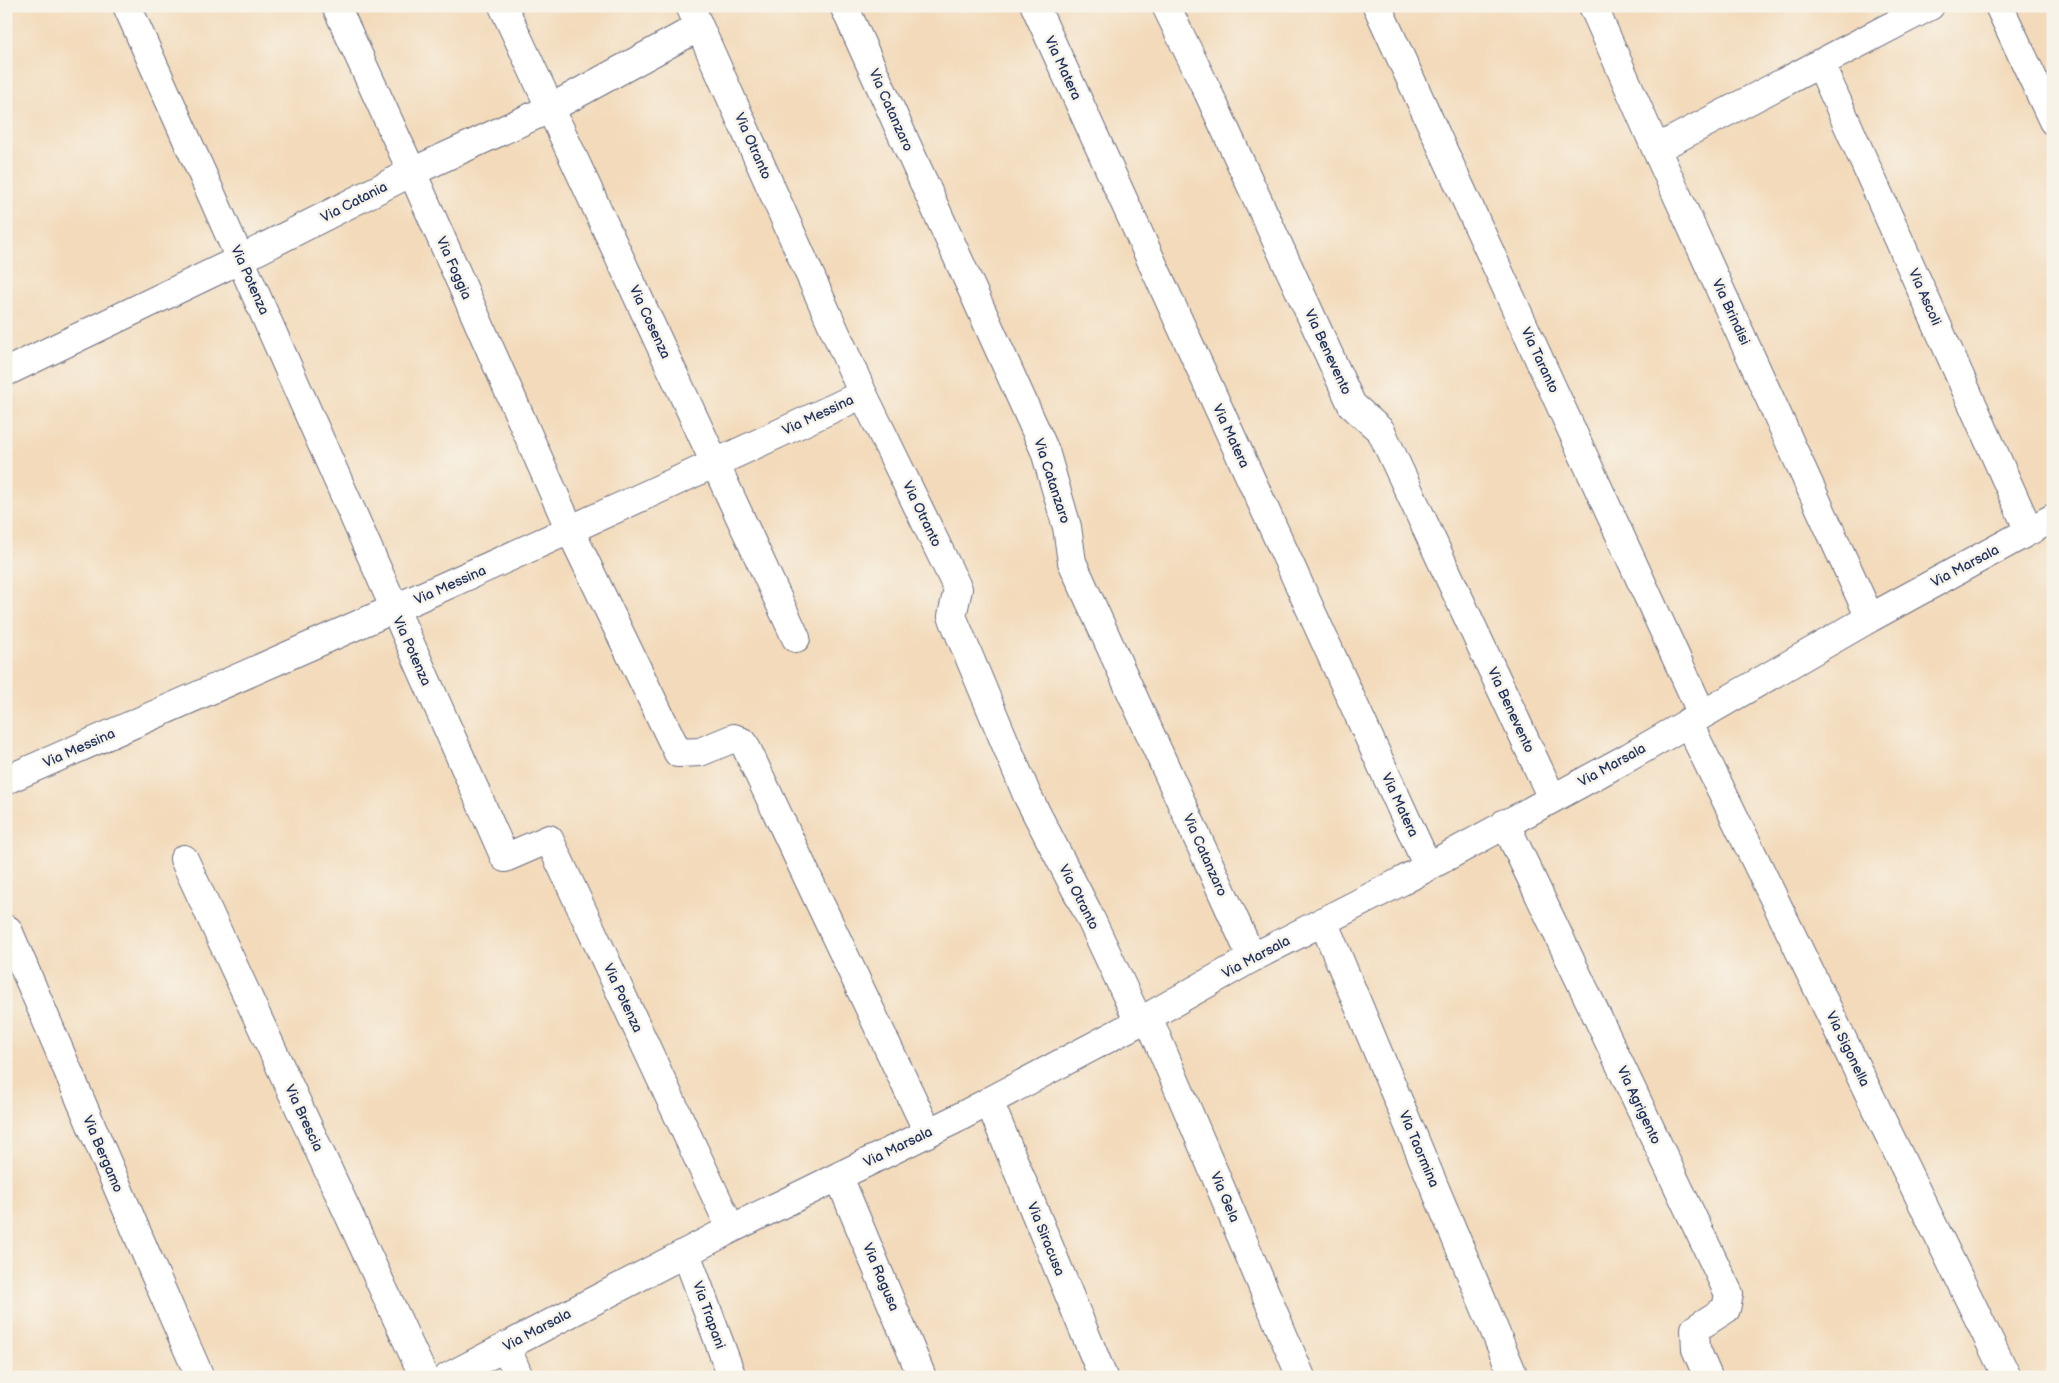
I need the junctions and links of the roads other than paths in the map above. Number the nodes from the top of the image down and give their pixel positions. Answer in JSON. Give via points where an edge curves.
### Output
{"nodes":[{"id":1,"x":127,"y":6,"type":"edge"},
{"id":2,"x":336,"y":6,"type":"edge"},
{"id":3,"x":503,"y":6,"type":"edge"},
{"id":4,"x":844,"y":6,"type":"edge"},
{"id":5,"x":1035,"y":6,"type":"edge"},
{"id":6,"x":1166,"y":6,"type":"edge"},
{"id":7,"x":1378,"y":6,"type":"edge"},
{"id":8,"x":1593,"y":6,"type":"edge"},
{"id":9,"x":1930,"y":6,"type":"edge"},
{"id":10,"x":1999,"y":6,"type":"edge"},
{"id":11,"x":695,"y":17,"type":"edge"},
{"id":12,"x":1820,"y":63,"type":"junction"},
{"id":13,"x":551,"y":108,"type":"junction"},
{"id":14,"x":2053,"y":121,"type":"edge"},
{"id":15,"x":1656,"y":150,"type":"junction"},
{"id":16,"x":412,"y":172,"type":"junction"},
{"id":17,"x":241,"y":259,"type":"junction"},
{"id":18,"x":6,"y":372,"type":"edge"},
{"id":19,"x":863,"y":394,"type":"junction"},
{"id":20,"x":715,"y":464,"type":"junction"},
{"id":21,"x":2053,"y":518,"type":"edge"},
{"id":22,"x":570,"y":530,"type":"junction"},
{"id":23,"x":2029,"y":531,"type":"junction"},
{"id":24,"x":394,"y":610,"type":"junction"},
{"id":25,"x":1870,"y":618,"type":"junction"},
{"id":26,"x":796,"y":638,"type":"dead end"},
{"id":27,"x":1695,"y":718,"type":"junction"},
{"id":28,"x":6,"y":780,"type":"edge"},
{"id":29,"x":1552,"y":798,"type":"junction"},
{"id":30,"x":1505,"y":823,"type":"junction"},
{"id":31,"x":184,"y":859,"type":"dead end"},
{"id":32,"x":1428,"y":867,"type":"junction"},
{"id":33,"x":1323,"y":922,"type":"junction"},
{"id":34,"x":8,"y":930,"type":"dead end"},
{"id":35,"x":1252,"y":958,"type":"junction"},
{"id":36,"x":1144,"y":1020,"type":"junction"},
{"id":37,"x":989,"y":1101,"type":"junction"},
{"id":38,"x":928,"y":1132,"type":"junction"},
{"id":39,"x":839,"y":1177,"type":"junction"},
{"id":40,"x":731,"y":1229,"type":"junction"},
{"id":41,"x":686,"y":1252,"type":"junction"},
{"id":42,"x":506,"y":1346,"type":"junction"},
{"id":43,"x":200,"y":1377,"type":"edge"},
{"id":44,"x":424,"y":1377,"type":"edge"},
{"id":45,"x":448,"y":1377,"type":"edge"},
{"id":46,"x":519,"y":1377,"type":"edge"},
{"id":47,"x":732,"y":1377,"type":"edge"},
{"id":48,"x":922,"y":1377,"type":"edge"},
{"id":49,"x":1103,"y":1377,"type":"edge"},
{"id":50,"x":1301,"y":1377,"type":"edge"},
{"id":51,"x":1514,"y":1377,"type":"edge"},
{"id":52,"x":1708,"y":1377,"type":"edge"},
{"id":53,"x":2007,"y":1377,"type":"edge"}],
"edges":[{"from":1,"to":17,"type":"street","name":"Via Potenza"},
{"from":2,"to":16,"type":"street","name":"Via Foggia"},
{"from":3,"to":13,"type":"street","name":"Via Cosenza"},
{"from":4,"to":35,"type":"street","name":"Via Catanzaro","via":[[1045,450],[1067,527],[1072,562]]},
{"from":5,"to":32,"type":"street","name":"Via Matera"},
{"from":6,"to":29,"type":"street","name":"Via Benevento","via":[[1352,405],[1381,431]]},
{"from":7,"to":27,"type":"street","name":"Via Taranto"},
{"from":8,"to":15,"type":"street","name":"Via Brindisi"},
{"from":9,"to":12,"type":"street"},
{"from":10,"to":14,"type":"street"},
{"from":11,"to":13,"type":"street","name":"Via Catania"},
{"from":11,"to":19,"type":"street","name":"Via Otranto"},
{"from":12,"to":15,"type":"street"},
{"from":12,"to":23,"type":"street","name":"Via Ascoli"},
{"from":13,"to":16,"type":"street","name":"Via Catania"},
{"from":13,"to":20,"type":"street","name":"Via Cosenza"},
{"from":15,"to":25,"type":"street","name":"Via Brindisi"},
{"from":16,"to":17,"type":"street","name":"Via Catania"},
{"from":16,"to":22,"type":"street","name":"Via Foggia"},
{"from":17,"to":18,"type":"street","name":"Via Catania"},
{"from":17,"to":24,"type":"street","name":"Via Potenza"},
{"from":19,"to":20,"type":"street","name":"Via Messina"},
{"from":19,"to":36,"type":"street","name":"Via Otranto","via":[[958,589],[952,616],[1027,796]]},
{"from":20,"to":22,"type":"street","name":"Via Messina"},
{"from":20,"to":26,"type":"street","name":"Via Cosenza"},
{"from":21,"to":23,"type":"street","name":"Via Marsala"},
{"from":22,"to":24,"type":"street","name":"Via Messina"},
{"from":22,"to":38,"type":"street","name":"Via Foggia","via":[[678,753],[700,752],[734,738],[744,743]]},
{"from":23,"to":25,"type":"street","name":"Via Marsala"},
{"from":24,"to":28,"type":"street","name":"Via Messina"},
{"from":24,"to":40,"type":"street","name":"Via Potenza","via":[[505,858],[549,839]]},
{"from":25,"to":27,"type":"street","name":"Via Marsala"},
{"from":27,"to":29,"type":"street","name":"Via Marsala"},
{"from":27,"to":53,"type":"street","name":"Via Sigonella"},
{"from":29,"to":30,"type":"street","name":"Via Marsala"},
{"from":30,"to":32,"type":"street","name":"Via Marsala"},
{"from":30,"to":52,"type":"street","name":"Via Agrigento","via":[[1730,1294],[1726,1309],[1695,1329],[1696,1349]]},
{"from":31,"to":44,"type":"street","name":"Via Brescia"},
{"from":32,"to":33,"type":"street","name":"Via Marsala"},
{"from":33,"to":35,"type":"street","name":"Via Marsala"},
{"from":33,"to":51,"type":"street","name":"Via Taormina"},
{"from":34,"to":43,"type":"street","name":"Via Bergamo"},
{"from":35,"to":36,"type":"street","name":"Via Marsala"},
{"from":36,"to":37,"type":"street","name":"Via Marsala"},
{"from":36,"to":50,"type":"street","name":"Via Gela"},
{"from":37,"to":38,"type":"street","name":"Via Marsala"},
{"from":37,"to":49,"type":"street","name":"Via Siracusa"},
{"from":38,"to":39,"type":"street","name":"Via Marsala"},
{"from":39,"to":40,"type":"street","name":"Via Marsala"},
{"from":39,"to":48,"type":"street","name":"Via Ragusa"},
{"from":40,"to":41,"type":"street","name":"Via Marsala"},
{"from":41,"to":42,"type":"street","name":"Via Marsala"},
{"from":41,"to":47,"type":"street","name":"Via Trapani"},
{"from":42,"to":45,"type":"street","name":"Via Marsala"},
{"from":42,"to":46,"type":"street"}]}
